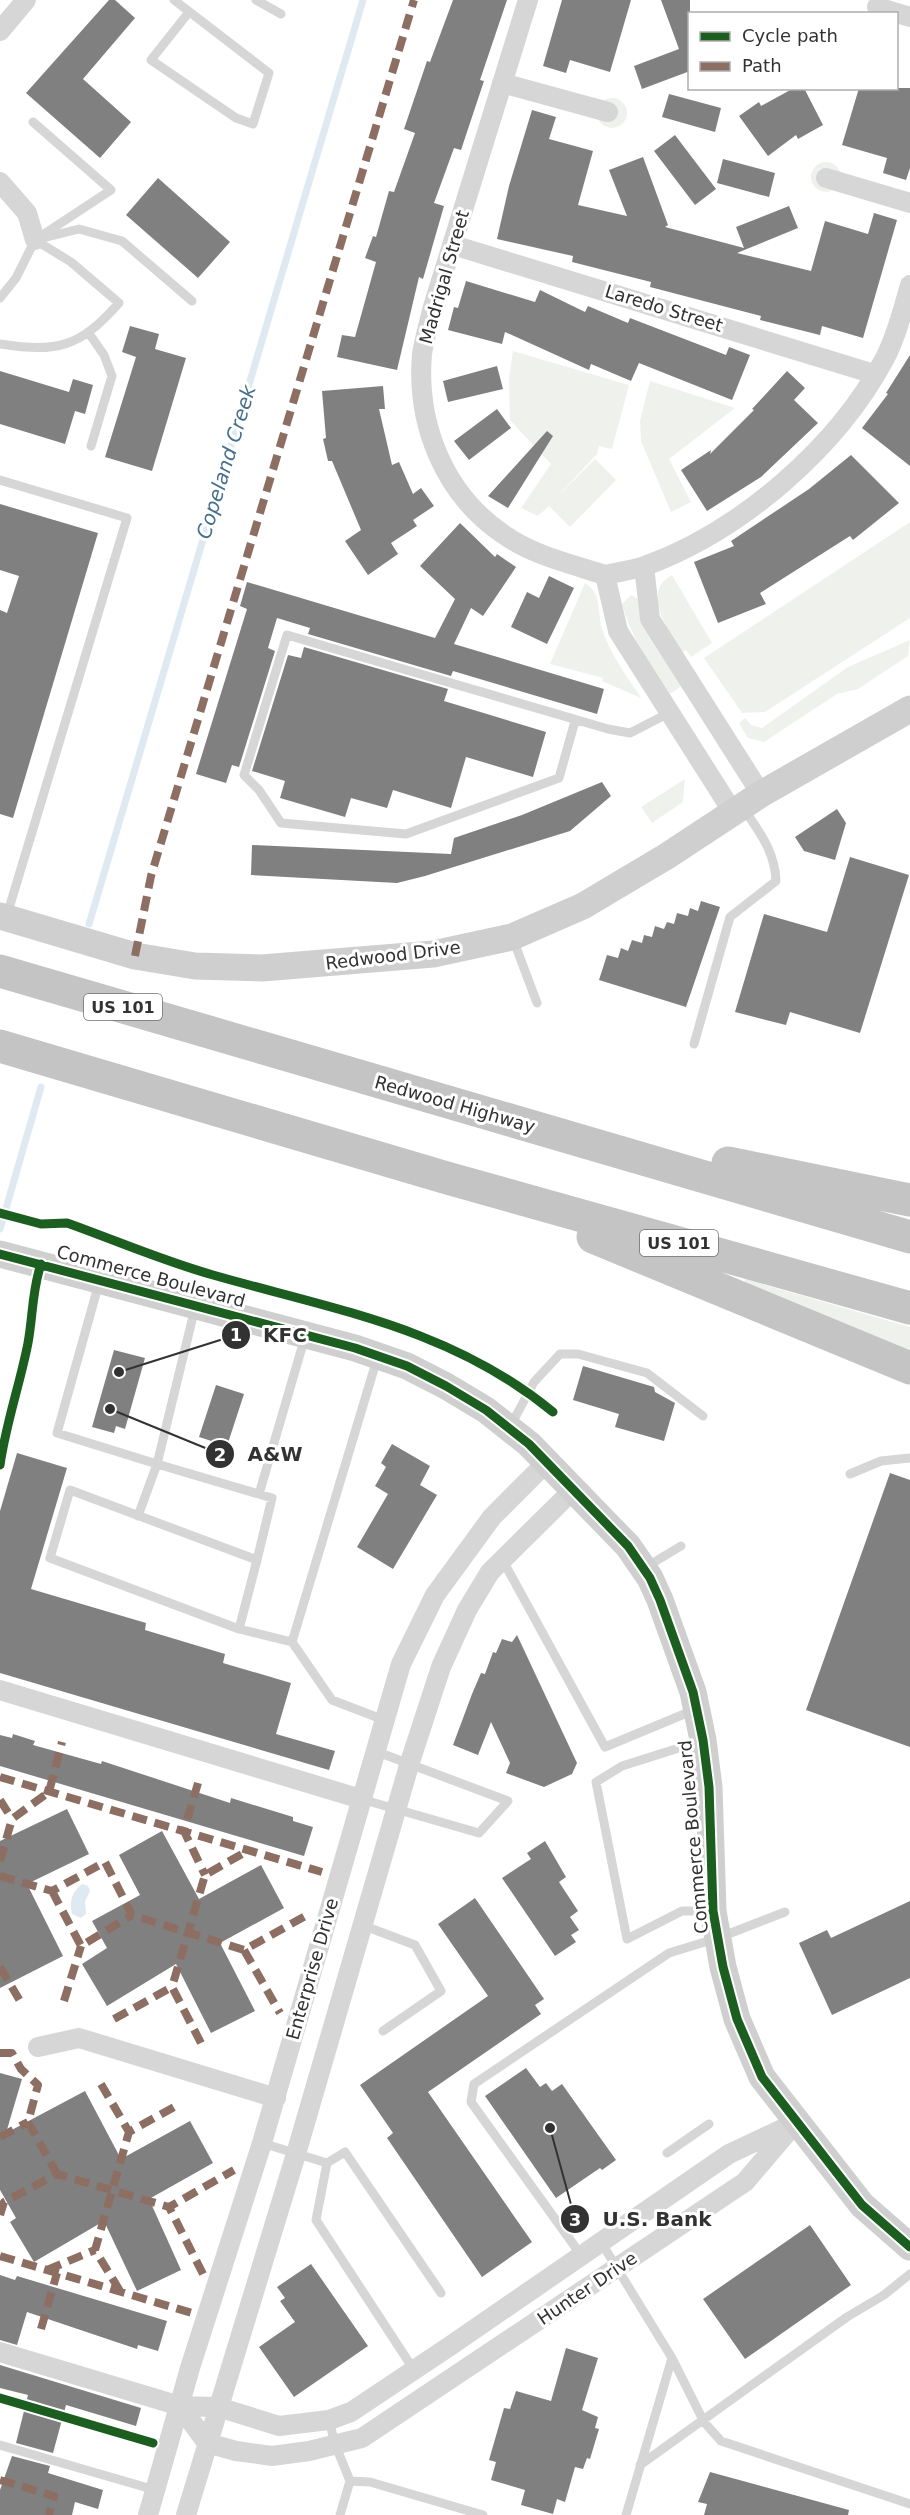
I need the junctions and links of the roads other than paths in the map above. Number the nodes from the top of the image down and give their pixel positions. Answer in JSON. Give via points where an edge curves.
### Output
{"nodes":[{"id":1,"x":26,"y":0,"type":"edge"},
{"id":2,"x":174,"y":0,"type":"edge"},
{"id":3,"x":256,"y":0,"type":"edge"},
{"id":4,"x":528,"y":0,"type":"edge"},
{"id":5,"x":877,"y":8,"type":"dead end"},
{"id":6,"x":189,"y":12,"type":"junction"},
{"id":7,"x":892,"y":12,"type":"edge"},
{"id":8,"x":281,"y":14,"type":"dead end"},
{"id":9,"x":0,"y":31,"type":"edge"},
{"id":10,"x":502,"y":83,"type":"junction"},
{"id":11,"x":608,"y":112,"type":"dead end"},
{"id":12,"x":33,"y":122,"type":"dead end"},
{"id":13,"x":826,"y":178,"type":"dead end"},
{"id":14,"x":0,"y":182,"type":"edge"},
{"id":15,"x":910,"y":203,"type":"edge"},
{"id":16,"x":35,"y":240,"type":"junction"},
{"id":17,"x":453,"y":245,"type":"junction"},
{"id":18,"x":910,"y":285,"type":"edge"},
{"id":19,"x":0,"y":298,"type":"edge"},
{"id":20,"x":192,"y":301,"type":"dead end"},
{"id":21,"x":88,"y":332,"type":"junction"},
{"id":22,"x":0,"y":344,"type":"edge"},
{"id":23,"x":874,"y":374,"type":"junction"},
{"id":24,"x":91,"y":446,"type":"dead end"},
{"id":25,"x":0,"y":480,"type":"edge"},
{"id":26,"x":644,"y":566,"type":"junction"},
{"id":27,"x":605,"y":575,"type":"junction"},
{"id":28,"x":910,"y":709,"type":"edge"},
{"id":29,"x":669,"y":713,"type":"junction"},
{"id":30,"x":575,"y":721,"type":"junction"},
{"id":31,"x":746,"y":805,"type":"junction"},
{"id":32,"x":3,"y":917,"type":"edge"},
{"id":33,"x":512,"y":937,"type":"junction"},
{"id":34,"x":1,"y":971,"type":"edge"},
{"id":35,"x":537,"y":1003,"type":"dead end"},
{"id":36,"x":694,"y":1044,"type":"dead end"},
{"id":37,"x":0,"y":1046,"type":"edge"},
{"id":38,"x":497,"y":1116,"type":"junction"},
{"id":39,"x":447,"y":1178,"type":"junction"},
{"id":40,"x":910,"y":1200,"type":"edge"},
{"id":41,"x":910,"y":1237,"type":"edge"},
{"id":42,"x":0,"y":1254,"type":"edge"},
{"id":43,"x":100,"y":1280,"type":"junction"},
{"id":44,"x":196,"y":1305,"type":"junction"},
{"id":45,"x":910,"y":1308,"type":"edge"},
{"id":46,"x":306,"y":1334,"type":"junction"},
{"id":47,"x":378,"y":1356,"type":"junction"},
{"id":48,"x":910,"y":1368,"type":"edge"},
{"id":49,"x":703,"y":1416,"type":"dead end"},
{"id":50,"x":510,"y":1429,"type":"junction"},
{"id":51,"x":910,"y":1458,"type":"edge"},
{"id":52,"x":548,"y":1461,"type":"junction"},
{"id":53,"x":157,"y":1464,"type":"junction"},
{"id":54,"x":850,"y":1474,"type":"dead end"},
{"id":55,"x":574,"y":1489,"type":"junction"},
{"id":56,"x":259,"y":1494,"type":"junction"},
{"id":57,"x":138,"y":1516,"type":"junction"},
{"id":58,"x":681,"y":1546,"type":"dead end"},
{"id":59,"x":501,"y":1557,"type":"junction"},
{"id":60,"x":257,"y":1560,"type":"junction"},
{"id":61,"x":644,"y":1569,"type":"junction"},
{"id":62,"x":240,"y":1629,"type":"junction"},
{"id":63,"x":292,"y":1642,"type":"junction"},
{"id":64,"x":0,"y":1690,"type":"edge"},
{"id":65,"x":696,"y":1709,"type":"junction"},
{"id":66,"x":384,"y":1720,"type":"junction"},
{"id":67,"x":703,"y":1740,"type":"junction"},
{"id":68,"x":375,"y":1751,"type":"junction"},
{"id":69,"x":410,"y":1762,"type":"junction"},
{"id":70,"x":362,"y":1799,"type":"junction"},
{"id":71,"x":397,"y":1809,"type":"junction"},
{"id":72,"x":713,"y":1911,"type":"junction"},
{"id":73,"x":785,"y":1912,"type":"dead end"},
{"id":74,"x":362,"y":1925,"type":"junction"},
{"id":75,"x":718,"y":1938,"type":"junction"},
{"id":76,"x":383,"y":2031,"type":"dead end"},
{"id":77,"x":38,"y":2047,"type":"dead end"},
{"id":78,"x":276,"y":2098,"type":"junction"},
{"id":79,"x":797,"y":2122,"type":"junction"},
{"id":80,"x":709,"y":2124,"type":"dead end"},
{"id":81,"x":262,"y":2143,"type":"junction"},
{"id":82,"x":668,"y":2153,"type":"dead end"},
{"id":83,"x":296,"y":2154,"type":"junction"},
{"id":84,"x":327,"y":2163,"type":"junction"},
{"id":85,"x":601,"y":2242,"type":"junction"},
{"id":86,"x":910,"y":2247,"type":"edge"},
{"id":87,"x":581,"y":2255,"type":"junction"},
{"id":88,"x":617,"y":2268,"type":"junction"},
{"id":89,"x":910,"y":2274,"type":"edge"},
{"id":90,"x":441,"y":2293,"type":"dead end"},
{"id":91,"x":0,"y":2352,"type":"edge"},
{"id":92,"x":672,"y":2358,"type":"junction"},
{"id":93,"x":414,"y":2370,"type":"junction"},
{"id":94,"x":180,"y":2406,"type":"junction"},
{"id":95,"x":218,"y":2407,"type":"junction"},
{"id":96,"x":330,"y":2420,"type":"junction"},
{"id":97,"x":704,"y":2422,"type":"junction"},
{"id":98,"x":207,"y":2443,"type":"junction"},
{"id":99,"x":335,"y":2444,"type":"junction"},
{"id":100,"x":0,"y":2445,"type":"edge"},
{"id":101,"x":640,"y":2465,"type":"junction"},
{"id":102,"x":350,"y":2481,"type":"junction"},
{"id":103,"x":155,"y":2490,"type":"junction"},
{"id":104,"x":910,"y":2504,"type":"edge"},
{"id":105,"x":148,"y":2515,"type":"edge"},
{"id":106,"x":186,"y":2515,"type":"edge"},
{"id":107,"x":340,"y":2515,"type":"edge"},
{"id":108,"x":483,"y":2515,"type":"edge"},
{"id":109,"x":626,"y":2515,"type":"edge"}],
"edges":[{"from":1,"to":9,"type":"street"},
{"from":2,"to":6,"type":"lane"},
{"from":3,"to":8,"type":"lane"},
{"from":4,"to":10,"type":"street","name":"Madrigal Street"},
{"from":5,"to":7,"type":"street"},
{"from":6,"to":6,"type":"lane","via":[[269,73],[253,124],[236,118],[151,60]]},
{"from":10,"to":11,"type":"street"},
{"from":10,"to":17,"type":"street","name":"Madrigal Street"},
{"from":12,"to":16,"type":"lane","via":[[111,190]]},
{"from":13,"to":15,"type":"street"},
{"from":14,"to":16,"type":"street","via":[[27,213]]},
{"from":16,"to":19,"type":"lane","via":[[18,275]]},
{"from":16,"to":20,"type":"lane","via":[[79,230],[122,241]]},
{"from":16,"to":21,"type":"lane","via":[[71,262],[119,303],[100,325]]},
{"from":17,"to":23,"type":"street","name":"Laredo Street"},
{"from":17,"to":27,"type":"street","name":"Madrigal Street","via":[[422,353],[422,397],[428,433],[444,469],[468,504],[503,534]]},
{"from":18,"to":23,"type":"street","via":[[894,337]]},
{"from":21,"to":22,"type":"lane","via":[[72,343],[36,350]]},
{"from":21,"to":24,"type":"lane","via":[[112,375]]},
{"from":23,"to":26,"type":"street","via":[[854,407],[822,446],[785,481],[722,527]]},
{"from":25,"to":32,"type":"lane","via":[[127,518]]},
{"from":26,"to":27,"type":"street"},
{"from":26,"to":31,"type":"street","via":[[650,619]]},
{"from":27,"to":29,"type":"street","via":[[618,631]]},
{"from":28,"to":31,"type":"street","name":"Redwood Drive"},
{"from":29,"to":30,"type":"lane","via":[[630,733]]},
{"from":29,"to":31,"type":"street"},
{"from":30,"to":30,"type":"lane","via":[[559,778],[406,834],[281,823],[244,775],[286,635]]},
{"from":31,"to":33,"type":"street","name":"Redwood Drive","via":[[583,906]]},
{"from":31,"to":36,"type":"lane","via":[[769,847],[776,881],[730,917]]},
{"from":32,"to":33,"type":"street","name":"Redwood Drive","via":[[72,940],[195,966],[262,968],[433,954]]},
{"from":33,"to":35,"type":"lane"},
{"from":34,"to":38,"type":"highway","name":"Redwood Highway","number":"US 101"},
{"from":37,"to":39,"type":"highway","number":"US 101"},
{"from":38,"to":40,"type":"highway"},
{"from":38,"to":41,"type":"highway","name":"Redwood Highway","number":"US 101"},
{"from":39,"to":45,"type":"highway","number":"US 101"},
{"from":39,"to":48,"type":"highway"},
{"from":42,"to":43,"type":"street","name":"Commerce Boulevard"},
{"from":43,"to":44,"type":"street","name":"Commerce Boulevard"},
{"from":43,"to":53,"type":"lane","via":[[57,1433]]},
{"from":44,"to":46,"type":"street","name":"Commerce Boulevard"},
{"from":44,"to":53,"type":"lane"},
{"from":46,"to":47,"type":"street","name":"Commerce Boulevard"},
{"from":46,"to":56,"type":"lane"},
{"from":47,"to":50,"type":"street","name":"Commerce Boulevard","via":[[446,1386]]},
{"from":47,"to":63,"type":"lane"},
{"from":49,"to":50,"type":"lane","via":[[646,1373],[578,1354],[560,1354],[534,1382]]},
{"from":50,"to":52,"type":"street","name":"Commerce Boulevard"},
{"from":51,"to":54,"type":"lane","via":[[881,1461]]},
{"from":52,"to":55,"type":"street","name":"Commerce Boulevard"},
{"from":52,"to":66,"type":"street","name":"Enterprise Drive","via":[[492,1517],[435,1596],[401,1664]]},
{"from":53,"to":56,"type":"lane"},
{"from":53,"to":57,"type":"lane"},
{"from":55,"to":59,"type":"street","name":"Enterprise Drive"},
{"from":55,"to":61,"type":"street","name":"Commerce Boulevard","via":[[628,1546]]},
{"from":56,"to":60,"type":"lane","via":[[272,1498]]},
{"from":57,"to":60,"type":"lane"},
{"from":57,"to":62,"type":"lane","via":[[70,1491],[50,1558]]},
{"from":58,"to":61,"type":"lane"},
{"from":59,"to":65,"type":"lane","via":[[605,1747]]},
{"from":59,"to":69,"type":"street","name":"Enterprise Drive","via":[[467,1610],[441,1667]]},
{"from":60,"to":62,"type":"lane"},
{"from":61,"to":65,"type":"street","name":"Commerce Boulevard","via":[[660,1600]]},
{"from":62,"to":63,"type":"lane"},
{"from":63,"to":66,"type":"lane","via":[[332,1700]]},
{"from":64,"to":70,"type":"street"},
{"from":65,"to":67,"type":"street","name":"Commerce Boulevard"},
{"from":66,"to":68,"type":"street","name":"Enterprise Drive"},
{"from":67,"to":72,"type":"street","name":"Commerce Boulevard","via":[[709,1787]]},
{"from":67,"to":72,"type":"lane","via":[[622,1766],[596,1782],[627,1939],[682,1911]]},
{"from":68,"to":69,"type":"lane"},
{"from":68,"to":70,"type":"street","name":"Enterprise Drive"},
{"from":69,"to":71,"type":"street","name":"Enterprise Drive"},
{"from":69,"to":71,"type":"lane","via":[[508,1801],[479,1833]]},
{"from":70,"to":71,"type":"lane"},
{"from":70,"to":78,"type":"street","name":"Enterprise Drive"},
{"from":71,"to":74,"type":"street","name":"Enterprise Drive"},
{"from":72,"to":75,"type":"street","name":"Commerce Boulevard"},
{"from":73,"to":75,"type":"lane"},
{"from":74,"to":76,"type":"lane","via":[[416,1945],[441,1990]]},
{"from":74,"to":83,"type":"street","name":"Enterprise Drive"},
{"from":75,"to":79,"type":"street","name":"Commerce Boulevard","via":[[737,2019],[762,2077]]},
{"from":75,"to":87,"type":"lane","via":[[669,1953],[474,2084],[471,2102]]},
{"from":77,"to":78,"type":"street","via":[[79,2038]]},
{"from":78,"to":81,"type":"street","name":"Enterprise Drive"},
{"from":79,"to":85,"type":"street","name":"Hunter Drive","via":[[729,2154]]},
{"from":79,"to":86,"type":"street","name":"Commerce Boulevard","via":[[862,2205]]},
{"from":79,"to":88,"type":"street","name":"Hunter Drive","via":[[745,2182]]},
{"from":80,"to":82,"type":"lane"},
{"from":81,"to":83,"type":"lane"},
{"from":81,"to":94,"type":"street","name":"Enterprise Drive"},
{"from":83,"to":84,"type":"lane"},
{"from":83,"to":95,"type":"street","name":"Enterprise Drive"},
{"from":84,"to":90,"type":"lane","via":[[345,2152]]},
{"from":84,"to":93,"type":"lane","via":[[316,2220]]},
{"from":85,"to":87,"type":"street","name":"Hunter Drive"},
{"from":85,"to":88,"type":"lane"},
{"from":87,"to":93,"type":"street","name":"Hunter Drive"},
{"from":88,"to":92,"type":"lane"},
{"from":88,"to":99,"type":"street","name":"Hunter Drive","via":[[362,2438]]},
{"from":89,"to":97,"type":"lane"},
{"from":91,"to":94,"type":"street","name":"Hunter Drive"},
{"from":92,"to":97,"type":"lane"},
{"from":92,"to":101,"type":"lane"},
{"from":93,"to":96,"type":"street","name":"Hunter Drive","via":[[351,2412]]},
{"from":94,"to":95,"type":"street","name":"Hunter Drive"},
{"from":94,"to":98,"type":"street"},
{"from":94,"to":103,"type":"street","name":"Enterprise Drive"},
{"from":95,"to":96,"type":"street","name":"Hunter Drive","via":[[279,2426]]},
{"from":95,"to":98,"type":"street","name":"Enterprise Drive"},
{"from":96,"to":99,"type":"lane"},
{"from":97,"to":101,"type":"lane"},
{"from":97,"to":104,"type":"lane","via":[[721,2441]]},
{"from":98,"to":99,"type":"street","name":"Hunter Drive","via":[[272,2456]]},
{"from":98,"to":106,"type":"street","name":"Enterprise Drive"},
{"from":99,"to":102,"type":"lane"},
{"from":100,"to":103,"type":"lane"},
{"from":101,"to":109,"type":"lane"},
{"from":102,"to":107,"type":"lane"},
{"from":102,"to":108,"type":"lane","via":[[370,2481]]},
{"from":103,"to":105,"type":"street","name":"Enterprise Drive"}]}
